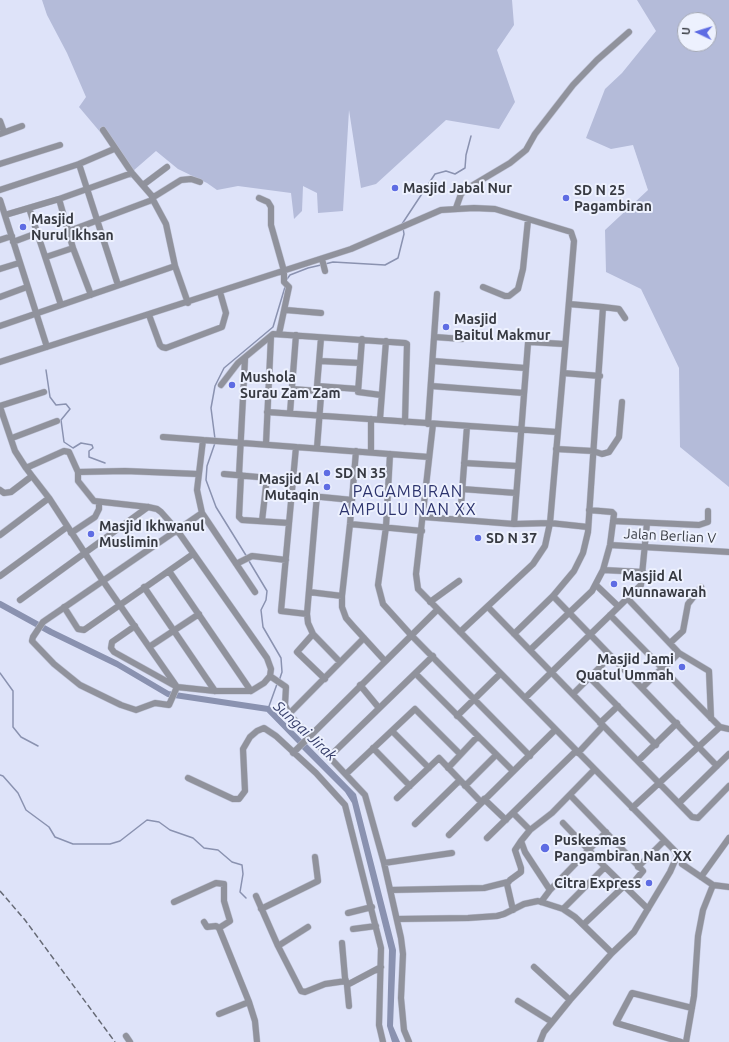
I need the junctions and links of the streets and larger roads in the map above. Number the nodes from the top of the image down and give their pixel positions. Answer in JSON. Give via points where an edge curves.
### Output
{"nodes":[{"id":1,"x":629,"y":32,"type":"dead end"},
{"id":2,"x":0,"y":121,"type":"edge"},
{"id":3,"x":22,"y":126,"type":"dead end"},
{"id":4,"x":102,"y":130,"type":"dead end"},
{"id":5,"x":2,"y":133,"type":"edge"},
{"id":6,"x":60,"y":145,"type":"dead end"},
{"id":7,"x":114,"y":149,"type":"junction"},
{"id":8,"x":0,"y":164,"type":"edge"},
{"id":9,"x":79,"y":164,"type":"junction"},
{"id":10,"x":167,"y":167,"type":"dead end"},
{"id":11,"x":132,"y":172,"type":"junction"},
{"id":12,"x":200,"y":182,"type":"dead end"},
{"id":13,"x":143,"y":184,"type":"junction"},
{"id":14,"x":87,"y":189,"type":"junction"},
{"id":15,"x":0,"y":190,"type":"edge"},
{"id":16,"x":152,"y":198,"type":"junction"},
{"id":17,"x":259,"y":198,"type":"dead end"},
{"id":18,"x":59,"y":199,"type":"junction"},
{"id":19,"x":0,"y":200,"type":"edge"},
{"id":20,"x":30,"y":208,"type":"junction"},
{"id":21,"x":456,"y":208,"type":"junction"},
{"id":22,"x":3,"y":212,"type":"edge"},
{"id":23,"x":528,"y":220,"type":"junction"},
{"id":24,"x":97,"y":222,"type":"junction"},
{"id":25,"x":69,"y":231,"type":"junction"},
{"id":26,"x":38,"y":234,"type":"junction"},
{"id":27,"x":12,"y":239,"type":"junction"},
{"id":28,"x":0,"y":240,"type":"edge"},
{"id":29,"x":73,"y":248,"type":"junction"},
{"id":30,"x":46,"y":257,"type":"junction"},
{"id":31,"x":19,"y":263,"type":"junction"},
{"id":32,"x":175,"y":266,"type":"junction"},
{"id":33,"x":0,"y":269,"type":"edge"},
{"id":34,"x":284,"y":272,"type":"junction"},
{"id":35,"x":118,"y":285,"type":"junction"},
{"id":36,"x":483,"y":287,"type":"dead end"},
{"id":37,"x":27,"y":288,"type":"junction"},
{"id":38,"x":220,"y":292,"type":"junction"},
{"id":39,"x":437,"y":294,"type":"dead end"},
{"id":40,"x":91,"y":295,"type":"junction"},
{"id":41,"x":0,"y":297,"type":"edge"},
{"id":42,"x":188,"y":302,"type":"junction"},
{"id":43,"x":569,"y":304,"type":"junction"},
{"id":44,"x":61,"y":305,"type":"junction"},
{"id":45,"x":603,"y":307,"type":"junction"},
{"id":46,"x":286,"y":310,"type":"junction"},
{"id":47,"x":36,"y":313,"type":"junction"},
{"id":48,"x":321,"y":313,"type":"dead end"},
{"id":49,"x":149,"y":315,"type":"junction"},
{"id":50,"x":625,"y":318,"type":"dead end"},
{"id":51,"x":0,"y":326,"type":"edge"},
{"id":52,"x":279,"y":334,"type":"junction"},
{"id":53,"x":296,"y":335,"type":"junction"},
{"id":54,"x":270,"y":336,"type":"junction"},
{"id":55,"x":435,"y":337,"type":"junction"},
{"id":56,"x":321,"y":338,"type":"junction"},
{"id":57,"x":462,"y":338,"type":"dead end"},
{"id":58,"x":362,"y":339,"type":"junction"},
{"id":59,"x":386,"y":340,"type":"junction"},
{"id":60,"x":564,"y":344,"type":"junction"},
{"id":61,"x":47,"y":347,"type":"junction"},
{"id":62,"x":245,"y":359,"type":"junction"},
{"id":63,"x":433,"y":360,"type":"junction"},
{"id":64,"x":320,"y":361,"type":"junction"},
{"id":65,"x":0,"y":362,"type":"edge"},
{"id":66,"x":360,"y":363,"type":"junction"},
{"id":67,"x":526,"y":368,"type":"junction"},
{"id":68,"x":563,"y":373,"type":"junction"},
{"id":69,"x":600,"y":376,"type":"junction"},
{"id":70,"x":221,"y":385,"type":"dead end"},
{"id":71,"x":431,"y":386,"type":"junction"},
{"id":72,"x":318,"y":388,"type":"junction"},
{"id":73,"x":292,"y":389,"type":"junction"},
{"id":74,"x":358,"y":389,"type":"junction"},
{"id":75,"x":44,"y":392,"type":"dead end"},
{"id":76,"x":524,"y":393,"type":"junction"},
{"id":77,"x":381,"y":395,"type":"junction"},
{"id":78,"x":622,"y":402,"type":"dead end"},
{"id":79,"x":0,"y":409,"type":"edge"},
{"id":80,"x":267,"y":412,"type":"junction"},
{"id":81,"x":290,"y":413,"type":"junction"},
{"id":82,"x":319,"y":415,"type":"junction"},
{"id":83,"x":371,"y":419,"type":"junction"},
{"id":84,"x":380,"y":419,"type":"junction"},
{"id":85,"x":57,"y":421,"type":"dead end"},
{"id":86,"x":404,"y":422,"type":"junction"},
{"id":87,"x":430,"y":424,"type":"junction"},
{"id":88,"x":467,"y":426,"type":"junction"},
{"id":89,"x":521,"y":430,"type":"junction"},
{"id":90,"x":557,"y":432,"type":"junction"},
{"id":91,"x":163,"y":437,"type":"dead end"},
{"id":92,"x":12,"y":438,"type":"junction"},
{"id":93,"x":204,"y":440,"type":"junction"},
{"id":94,"x":241,"y":442,"type":"junction"},
{"id":95,"x":266,"y":444,"type":"junction"},
{"id":96,"x":296,"y":447,"type":"junction"},
{"id":97,"x":317,"y":448,"type":"junction"},
{"id":98,"x":556,"y":448,"type":"junction"},
{"id":99,"x":356,"y":451,"type":"junction"},
{"id":100,"x":593,"y":451,"type":"junction"},
{"id":101,"x":371,"y":452,"type":"junction"},
{"id":102,"x":390,"y":454,"type":"junction"},
{"id":103,"x":429,"y":457,"type":"junction"},
{"id":104,"x":464,"y":463,"type":"junction"},
{"id":105,"x":518,"y":466,"type":"junction"},
{"id":106,"x":26,"y":468,"type":"junction"},
{"id":107,"x":78,"y":472,"type":"junction"},
{"id":108,"x":198,"y":474,"type":"junction"},
{"id":109,"x":224,"y":474,"type":"dead end"},
{"id":110,"x":240,"y":475,"type":"junction"},
{"id":111,"x":32,"y":476,"type":"junction"},
{"id":112,"x":267,"y":477,"type":"junction"},
{"id":113,"x":292,"y":480,"type":"junction"},
{"id":114,"x":462,"y":489,"type":"junction"},
{"id":115,"x":1,"y":493,"type":"edge"},
{"id":116,"x":516,"y":493,"type":"junction"},
{"id":117,"x":291,"y":494,"type":"junction"},
{"id":118,"x":317,"y":496,"type":"junction"},
{"id":119,"x":49,"y":498,"type":"junction"},
{"id":120,"x":352,"y":500,"type":"junction"},
{"id":121,"x":99,"y":503,"type":"junction"},
{"id":122,"x":148,"y":507,"type":"junction"},
{"id":123,"x":589,"y":510,"type":"junction"},
{"id":124,"x":708,"y":511,"type":"dead end"},
{"id":125,"x":202,"y":513,"type":"junction"},
{"id":126,"x":424,"y":517,"type":"junction"},
{"id":127,"x":460,"y":520,"type":"junction"},
{"id":128,"x":262,"y":521,"type":"junction"},
{"id":129,"x":613,"y":521,"type":"junction"},
{"id":130,"x":289,"y":523,"type":"junction"},
{"id":131,"x":647,"y":523,"type":"junction"},
{"id":132,"x":350,"y":524,"type":"junction"},
{"id":133,"x":514,"y":524,"type":"junction"},
{"id":134,"x":550,"y":524,"type":"junction"},
{"id":135,"x":588,"y":526,"type":"junction"},
{"id":136,"x":67,"y":527,"type":"junction"},
{"id":137,"x":386,"y":527,"type":"junction"},
{"id":138,"x":177,"y":530,"type":"junction"},
{"id":139,"x":422,"y":531,"type":"junction"},
{"id":140,"x":71,"y":533,"type":"junction"},
{"id":141,"x":0,"y":535,"type":"edge"},
{"id":142,"x":610,"y":545,"type":"junction"},
{"id":143,"x":645,"y":548,"type":"junction"},
{"id":144,"x":729,"y":552,"type":"edge"},
{"id":145,"x":84,"y":554,"type":"junction"},
{"id":146,"x":193,"y":554,"type":"junction"},
{"id":147,"x":286,"y":560,"type":"junction"},
{"id":148,"x":239,"y":562,"type":"junction"},
{"id":149,"x":602,"y":570,"type":"junction"},
{"id":150,"x":169,"y":571,"type":"junction"},
{"id":151,"x":642,"y":572,"type":"junction"},
{"id":152,"x":0,"y":576,"type":"edge"},
{"id":153,"x":458,"y":580,"type":"dead end"},
{"id":154,"x":103,"y":581,"type":"junction"},
{"id":155,"x":596,"y":585,"type":"junction"},
{"id":156,"x":144,"y":587,"type":"junction"},
{"id":157,"x":701,"y":587,"type":"dead end"},
{"id":158,"x":255,"y":592,"type":"dead end"},
{"id":159,"x":309,"y":592,"type":"junction"},
{"id":160,"x":342,"y":596,"type":"junction"},
{"id":161,"x":553,"y":596,"type":"junction"},
{"id":162,"x":627,"y":598,"type":"junction"},
{"id":163,"x":20,"y":600,"type":"dead end"},
{"id":164,"x":430,"y":602,"type":"junction"},
{"id":165,"x":120,"y":605,"type":"junction"},
{"id":166,"x":618,"y":606,"type":"junction"},
{"id":167,"x":64,"y":607,"type":"junction"},
{"id":168,"x":488,"y":607,"type":"junction"},
{"id":169,"x":437,"y":610,"type":"junction"},
{"id":170,"x":199,"y":614,"type":"junction"},
{"id":171,"x":307,"y":614,"type":"junction"},
{"id":172,"x":569,"y":614,"type":"junction"},
{"id":173,"x":610,"y":615,"type":"junction"},
{"id":174,"x":135,"y":626,"type":"junction"},
{"id":175,"x":174,"y":630,"type":"junction"},
{"id":176,"x":460,"y":632,"type":"junction"},
{"id":177,"x":313,"y":634,"type":"junction"},
{"id":178,"x":514,"y":634,"type":"junction"},
{"id":179,"x":411,"y":635,"type":"junction"},
{"id":180,"x":590,"y":635,"type":"junction"},
{"id":181,"x":364,"y":638,"type":"junction"},
{"id":182,"x":670,"y":643,"type":"junction"},
{"id":183,"x":149,"y":647,"type":"junction"},
{"id":184,"x":530,"y":650,"type":"junction"},
{"id":185,"x":679,"y":653,"type":"junction"},
{"id":186,"x":433,"y":656,"type":"junction"},
{"id":187,"x":611,"y":656,"type":"junction"},
{"id":188,"x":385,"y":660,"type":"junction"},
{"id":189,"x":340,"y":662,"type":"junction"},
{"id":190,"x":662,"y":669,"type":"junction"},
{"id":191,"x":551,"y":672,"type":"junction"},
{"id":192,"x":416,"y":674,"type":"junction"},
{"id":193,"x":500,"y":674,"type":"junction"},
{"id":194,"x":272,"y":676,"type":"junction"},
{"id":195,"x":590,"y":678,"type":"junction"},
{"id":196,"x":325,"y":679,"type":"junction"},
{"id":197,"x":360,"y":685,"type":"junction"},
{"id":198,"x":642,"y":688,"type":"junction"},
{"id":199,"x":176,"y":689,"type":"junction"},
{"id":200,"x":215,"y":690,"type":"junction"},
{"id":201,"x":251,"y":691,"type":"junction"},
{"id":202,"x":573,"y":694,"type":"junction"},
{"id":203,"x":525,"y":698,"type":"junction"},
{"id":204,"x":475,"y":700,"type":"junction"},
{"id":205,"x":618,"y":706,"type":"junction"},
{"id":206,"x":379,"y":708,"type":"junction"},
{"id":207,"x":289,"y":714,"type":"junction"},
{"id":208,"x":457,"y":716,"type":"junction"},
{"id":209,"x":711,"y":718,"type":"junction"},
{"id":210,"x":677,"y":723,"type":"junction"},
{"id":211,"x":602,"y":724,"type":"junction"},
{"id":212,"x":720,"y":727,"type":"junction"},
{"id":213,"x":729,"y":729,"type":"edge"},
{"id":214,"x":555,"y":730,"type":"junction"},
{"id":215,"x":392,"y":731,"type":"junction"},
{"id":216,"x":478,"y":736,"type":"junction"},
{"id":217,"x":308,"y":737,"type":"junction"},
{"id":218,"x":656,"y":745,"type":"junction"},
{"id":219,"x":698,"y":746,"type":"junction"},
{"id":220,"x":373,"y":748,"type":"junction"},
{"id":221,"x":577,"y":752,"type":"junction"},
{"id":222,"x":293,"y":753,"type":"junction"},
{"id":223,"x":460,"y":754,"type":"junction"},
{"id":224,"x":729,"y":754,"type":"edge"},
{"id":225,"x":496,"y":755,"type":"junction"},
{"id":226,"x":530,"y":756,"type":"junction"},
{"id":227,"x":329,"y":757,"type":"junction"},
{"id":228,"x":638,"y":761,"type":"junction"},
{"id":229,"x":716,"y":766,"type":"junction"},
{"id":230,"x":429,"y":768,"type":"junction"},
{"id":231,"x":448,"y":768,"type":"junction"},
{"id":232,"x":594,"y":770,"type":"junction"},
{"id":233,"x":513,"y":771,"type":"junction"},
{"id":234,"x":346,"y":774,"type":"junction"},
{"id":235,"x":188,"y":778,"type":"dead end"},
{"id":236,"x":460,"y":780,"type":"junction"},
{"id":237,"x":659,"y":783,"type":"junction"},
{"id":238,"x":410,"y":786,"type":"junction"},
{"id":239,"x":465,"y":786,"type":"junction"},
{"id":240,"x":729,"y":786,"type":"edge"},
{"id":241,"x":570,"y":795,"type":"junction"},
{"id":242,"x":397,"y":798,"type":"dead end"},
{"id":243,"x":483,"y":800,"type":"junction"},
{"id":244,"x":679,"y":803,"type":"junction"},
{"id":245,"x":632,"y":808,"type":"junction"},
{"id":246,"x":513,"y":813,"type":"junction"},
{"id":247,"x":506,"y":820,"type":"junction"},
{"id":248,"x":562,"y":823,"type":"dead end"},
{"id":249,"x":415,"y":824,"type":"dead end"},
{"id":250,"x":530,"y":830,"type":"junction"},
{"id":251,"x":606,"y":832,"type":"junction"},
{"id":252,"x":449,"y":835,"type":"dead end"},
{"id":253,"x":487,"y":838,"type":"dead end"},
{"id":254,"x":729,"y":838,"type":"edge"},
{"id":255,"x":521,"y":841,"type":"junction"},
{"id":256,"x":664,"y":841,"type":"junction"},
{"id":257,"x":588,"y":850,"type":"junction"},
{"id":258,"x":452,"y":853,"type":"dead end"},
{"id":259,"x":315,"y":857,"type":"dead end"},
{"id":260,"x":680,"y":862,"type":"junction"},
{"id":261,"x":384,"y":863,"type":"junction"},
{"id":262,"x":605,"y":867,"type":"junction"},
{"id":263,"x":638,"y":867,"type":"junction"},
{"id":264,"x":701,"y":877,"type":"junction"},
{"id":265,"x":508,"y":882,"type":"junction"},
{"id":266,"x":713,"y":885,"type":"junction"},
{"id":267,"x":626,"y":888,"type":"junction"},
{"id":268,"x":729,"y":888,"type":"edge"},
{"id":269,"x":390,"y":890,"type":"junction"},
{"id":270,"x":550,"y":890,"type":"junction"},
{"id":271,"x":256,"y":896,"type":"dead end"},
{"id":272,"x":174,"y":902,"type":"dead end"},
{"id":273,"x":541,"y":902,"type":"junction"},
{"id":274,"x":372,"y":907,"type":"junction"},
{"id":275,"x":261,"y":909,"type":"junction"},
{"id":276,"x":563,"y":909,"type":"junction"},
{"id":277,"x":648,"y":909,"type":"junction"},
{"id":278,"x":513,"y":910,"type":"junction"},
{"id":279,"x":348,"y":913,"type":"dead end"},
{"id":280,"x":397,"y":918,"type":"junction"},
{"id":281,"x":204,"y":922,"type":"dead end"},
{"id":282,"x":584,"y":924,"type":"junction"},
{"id":283,"x":376,"y":926,"type":"junction"},
{"id":284,"x":218,"y":928,"type":"junction"},
{"id":285,"x":308,"y":928,"type":"dead end"},
{"id":286,"x":354,"y":929,"type":"dead end"},
{"id":287,"x":342,"y":943,"type":"dead end"},
{"id":288,"x":278,"y":946,"type":"junction"},
{"id":289,"x":612,"y":953,"type":"junction"},
{"id":290,"x":381,"y":967,"type":"junction"},
{"id":291,"x":534,"y":967,"type":"dead end"},
{"id":292,"x":347,"y":983,"type":"junction"},
{"id":293,"x":570,"y":1000,"type":"junction"},
{"id":294,"x":518,"y":1001,"type":"dead end"},
{"id":295,"x":249,"y":1002,"type":"junction"},
{"id":296,"x":349,"y":1006,"type":"dead end"},
{"id":297,"x":692,"y":1008,"type":"junction"},
{"id":298,"x":219,"y":1014,"type":"dead end"},
{"id":299,"x":552,"y":1022,"type":"junction"},
{"id":300,"x":126,"y":1036,"type":"dead end"},
{"id":301,"x":130,"y":1042,"type":"edge"},
{"id":302,"x":257,"y":1042,"type":"edge"},
{"id":303,"x":383,"y":1042,"type":"edge"},
{"id":304,"x":409,"y":1042,"type":"edge"},
{"id":305,"x":540,"y":1042,"type":"edge"},
{"id":306,"x":681,"y":1042,"type":"edge"},
{"id":307,"x":686,"y":1042,"type":"edge"}],
"edges":[{"from":1,"to":21,"type":"street","via":[[573,85],[535,134],[526,150],[468,188],[461,194]]},
{"from":2,"to":5,"type":"street"},
{"from":3,"to":5,"type":"street"},
{"from":4,"to":7,"type":"street"},
{"from":6,"to":8,"type":"street"},
{"from":7,"to":9,"type":"street"},
{"from":7,"to":11,"type":"street"},
{"from":9,"to":14,"type":"street"},
{"from":9,"to":15,"type":"street"},
{"from":10,"to":13,"type":"street"},
{"from":11,"to":13,"type":"street"},
{"from":11,"to":14,"type":"street"},
{"from":12,"to":16,"type":"street","via":[[191,179],[181,180]]},
{"from":13,"to":16,"type":"street"},
{"from":14,"to":18,"type":"street"},
{"from":14,"to":24,"type":"street"},
{"from":16,"to":24,"type":"street"},
{"from":16,"to":32,"type":"street","via":[[166,224]]},
{"from":17,"to":34,"type":"street","via":[[268,202],[271,207],[271,224]]},
{"from":18,"to":20,"type":"street"},
{"from":18,"to":25,"type":"street"},
{"from":19,"to":22,"type":"street"},
{"from":20,"to":22,"type":"street"},
{"from":20,"to":26,"type":"street"},
{"from":21,"to":23,"type":"street","via":[[495,209]]},
{"from":21,"to":34,"type":"street","via":[[441,210],[394,230],[323,265]]},
{"from":22,"to":27,"type":"street"},
{"from":23,"to":36,"type":"street","via":[[518,289],[505,296]]},
{"from":23,"to":43,"type":"street","via":[[571,232],[574,241]]},
{"from":24,"to":25,"type":"street"},
{"from":24,"to":35,"type":"street"},
{"from":25,"to":29,"type":"street"},
{"from":26,"to":27,"type":"street"},
{"from":26,"to":30,"type":"street"},
{"from":27,"to":28,"type":"street"},
{"from":27,"to":31,"type":"street"},
{"from":29,"to":30,"type":"street"},
{"from":29,"to":40,"type":"street"},
{"from":30,"to":44,"type":"street"},
{"from":31,"to":33,"type":"street"},
{"from":31,"to":37,"type":"street"},
{"from":32,"to":35,"type":"street"},
{"from":32,"to":42,"type":"street"},
{"from":34,"to":38,"type":"street"},
{"from":34,"to":46,"type":"street","via":[[284,282],[289,287]]},
{"from":35,"to":40,"type":"street"},
{"from":37,"to":41,"type":"street"},
{"from":37,"to":47,"type":"street"},
{"from":38,"to":42,"type":"street"},
{"from":38,"to":49,"type":"street","via":[[226,313],[222,327],[166,348],[160,345]]},
{"from":39,"to":55,"type":"street"},
{"from":40,"to":44,"type":"street"},
{"from":42,"to":49,"type":"street"},
{"from":43,"to":45,"type":"street"},
{"from":43,"to":60,"type":"street"},
{"from":44,"to":47,"type":"street"},
{"from":45,"to":50,"type":"street","via":[[619,309]]},
{"from":45,"to":69,"type":"street"},
{"from":46,"to":48,"type":"street"},
{"from":46,"to":52,"type":"street"},
{"from":47,"to":51,"type":"street"},
{"from":47,"to":61,"type":"street"},
{"from":49,"to":61,"type":"street"},
{"from":52,"to":53,"type":"street"},
{"from":52,"to":54,"type":"street"},
{"from":53,"to":56,"type":"street"},
{"from":53,"to":73,"type":"street"},
{"from":54,"to":62,"type":"street"},
{"from":54,"to":80,"type":"street"},
{"from":55,"to":57,"type":"street"},
{"from":55,"to":63,"type":"street"},
{"from":56,"to":58,"type":"street"},
{"from":56,"to":64,"type":"street"},
{"from":58,"to":59,"type":"street"},
{"from":58,"to":66,"type":"street"},
{"from":59,"to":77,"type":"street"},
{"from":59,"to":86,"type":"street","via":[[406,344]]},
{"from":60,"to":67,"type":"street","via":[[529,342]]},
{"from":60,"to":68,"type":"street"},
{"from":61,"to":65,"type":"street"},
{"from":62,"to":70,"type":"street","via":[[238,363]]},
{"from":62,"to":94,"type":"street"},
{"from":63,"to":67,"type":"street"},
{"from":63,"to":71,"type":"street"},
{"from":64,"to":66,"type":"street"},
{"from":64,"to":72,"type":"street"},
{"from":66,"to":74,"type":"street"},
{"from":67,"to":76,"type":"street"},
{"from":68,"to":69,"type":"street"},
{"from":68,"to":90,"type":"street"},
{"from":69,"to":100,"type":"street"},
{"from":71,"to":76,"type":"street"},
{"from":71,"to":87,"type":"street"},
{"from":72,"to":73,"type":"street"},
{"from":72,"to":74,"type":"street"},
{"from":72,"to":82,"type":"street","via":[[322,396]]},
{"from":73,"to":81,"type":"street"},
{"from":74,"to":77,"type":"street","via":[[360,393]]},
{"from":75,"to":79,"type":"street"},
{"from":76,"to":89,"type":"street"},
{"from":77,"to":84,"type":"street"},
{"from":78,"to":100,"type":"street","via":[[619,437],[615,446],[606,454]]},
{"from":79,"to":92,"type":"street"},
{"from":80,"to":81,"type":"street"},
{"from":80,"to":95,"type":"street"},
{"from":81,"to":82,"type":"street"},
{"from":82,"to":83,"type":"street"},
{"from":82,"to":97,"type":"street"},
{"from":83,"to":84,"type":"street"},
{"from":83,"to":101,"type":"street"},
{"from":84,"to":86,"type":"street"},
{"from":85,"to":92,"type":"street"},
{"from":86,"to":87,"type":"street"},
{"from":87,"to":88,"type":"street"},
{"from":87,"to":103,"type":"street"},
{"from":88,"to":89,"type":"street"},
{"from":88,"to":104,"type":"street"},
{"from":89,"to":90,"type":"street"},
{"from":89,"to":105,"type":"street"},
{"from":90,"to":98,"type":"street"},
{"from":91,"to":93,"type":"street"},
{"from":92,"to":106,"type":"street"},
{"from":93,"to":94,"type":"street"},
{"from":93,"to":108,"type":"street"},
{"from":94,"to":95,"type":"street"},
{"from":94,"to":110,"type":"street"},
{"from":95,"to":96,"type":"street"},
{"from":96,"to":97,"type":"street"},
{"from":96,"to":113,"type":"street"},
{"from":97,"to":99,"type":"street"},
{"from":98,"to":100,"type":"street"},
{"from":98,"to":134,"type":"street"},
{"from":99,"to":101,"type":"street"},
{"from":99,"to":120,"type":"street"},
{"from":100,"to":123,"type":"street"},
{"from":101,"to":102,"type":"street"},
{"from":102,"to":103,"type":"street"},
{"from":102,"to":137,"type":"street"},
{"from":103,"to":126,"type":"street"},
{"from":104,"to":105,"type":"street"},
{"from":104,"to":114,"type":"street"},
{"from":105,"to":116,"type":"street"},
{"from":106,"to":107,"type":"street","via":[[66,451],[71,455]]},
{"from":106,"to":111,"type":"street"},
{"from":107,"to":108,"type":"street"},
{"from":107,"to":121,"type":"street","via":[[79,484]]},
{"from":108,"to":125,"type":"street","via":[[196,490]]},
{"from":109,"to":110,"type":"street"},
{"from":110,"to":112,"type":"street"},
{"from":110,"to":128,"type":"street","via":[[239,517],[242,520]]},
{"from":111,"to":115,"type":"street","via":[[11,492]]},
{"from":111,"to":119,"type":"street"},
{"from":112,"to":113,"type":"street"},
{"from":112,"to":128,"type":"street"},
{"from":113,"to":117,"type":"street"},
{"from":114,"to":116,"type":"street"},
{"from":114,"to":127,"type":"street"},
{"from":116,"to":133,"type":"street"},
{"from":117,"to":118,"type":"street"},
{"from":117,"to":130,"type":"street"},
{"from":118,"to":120,"type":"street"},
{"from":118,"to":159,"type":"street"},
{"from":119,"to":136,"type":"street"},
{"from":119,"to":141,"type":"street"},
{"from":120,"to":132,"type":"street"},
{"from":121,"to":122,"type":"street"},
{"from":121,"to":140,"type":"street","via":[[100,509],[95,517]]},
{"from":122,"to":138,"type":"street","via":[[161,512]]},
{"from":122,"to":145,"type":"street"},
{"from":123,"to":129,"type":"street","via":[[612,512]]},
{"from":123,"to":135,"type":"street"},
{"from":124,"to":131,"type":"street","via":[[708,522],[698,525]]},
{"from":125,"to":138,"type":"street"},
{"from":125,"to":148,"type":"street"},
{"from":126,"to":127,"type":"street"},
{"from":126,"to":139,"type":"street"},
{"from":127,"to":133,"type":"street"},
{"from":128,"to":130,"type":"street"},
{"from":129,"to":131,"type":"street"},
{"from":129,"to":142,"type":"street"},
{"from":130,"to":147,"type":"street"},
{"from":131,"to":143,"type":"street"},
{"from":132,"to":137,"type":"street"},
{"from":132,"to":160,"type":"street"},
{"from":133,"to":134,"type":"street"},
{"from":134,"to":135,"type":"street"},
{"from":134,"to":168,"type":"street","via":[[546,546],[541,555]]},
{"from":135,"to":161,"type":"street","via":[[587,540],[579,562],[569,579]]},
{"from":136,"to":140,"type":"street"},
{"from":136,"to":152,"type":"street"},
{"from":137,"to":139,"type":"street"},
{"from":137,"to":179,"type":"street","via":[[378,585],[380,596],[386,609]]},
{"from":138,"to":146,"type":"street"},
{"from":138,"to":154,"type":"street"},
{"from":139,"to":164,"type":"street","via":[[417,583],[418,589]]},
{"from":140,"to":145,"type":"street"},
{"from":142,"to":143,"type":"street","name":"Jalan Berlian V"},
{"from":142,"to":149,"type":"street"},
{"from":143,"to":144,"type":"street","name":"Jalan Berlian V"},
{"from":143,"to":151,"type":"street"},
{"from":145,"to":154,"type":"street"},
{"from":145,"to":163,"type":"street"},
{"from":146,"to":150,"type":"street"},
{"from":146,"to":194,"type":"street","via":[[268,658]]},
{"from":147,"to":148,"type":"street","via":[[249,557]]},
{"from":147,"to":171,"type":"street","via":[[281,611]]},
{"from":148,"to":158,"type":"street"},
{"from":149,"to":151,"type":"street"},
{"from":149,"to":155,"type":"street"},
{"from":150,"to":156,"type":"street"},
{"from":150,"to":170,"type":"street"},
{"from":151,"to":162,"type":"street","via":[[641,585]]},
{"from":153,"to":164,"type":"street"},
{"from":154,"to":165,"type":"street"},
{"from":154,"to":167,"type":"street"},
{"from":155,"to":166,"type":"street"},
{"from":155,"to":172,"type":"street"},
{"from":156,"to":165,"type":"street"},
{"from":156,"to":175,"type":"street"},
{"from":157,"to":182,"type":"street","via":[[688,604],[683,631]]},
{"from":159,"to":160,"type":"street"},
{"from":159,"to":171,"type":"street"},
{"from":160,"to":181,"type":"street","via":[[346,618]]},
{"from":161,"to":172,"type":"street"},
{"from":161,"to":178,"type":"street"},
{"from":162,"to":166,"type":"street"},
{"from":162,"to":182,"type":"street"},
{"from":164,"to":169,"type":"street"},
{"from":165,"to":167,"type":"street","via":[[84,630],[78,629]]},
{"from":165,"to":174,"type":"street"},
{"from":166,"to":173,"type":"street"},
{"from":167,"to":199,"type":"street","via":[[41,625],[32,637],[33,643],[80,685],[131,710],[139,710],[155,703],[170,704]]},
{"from":168,"to":176,"type":"street"},
{"from":168,"to":178,"type":"street"},
{"from":169,"to":176,"type":"street"},
{"from":169,"to":179,"type":"street"},
{"from":170,"to":175,"type":"street"},
{"from":170,"to":201,"type":"street"},
{"from":171,"to":177,"type":"street"},
{"from":172,"to":180,"type":"street"},
{"from":172,"to":184,"type":"street"},
{"from":173,"to":180,"type":"street"},
{"from":173,"to":190,"type":"street"},
{"from":174,"to":183,"type":"street"},
{"from":174,"to":199,"type":"street","via":[[112,642],[112,650]]},
{"from":175,"to":183,"type":"street"},
{"from":175,"to":200,"type":"street"},
{"from":176,"to":193,"type":"street"},
{"from":177,"to":189,"type":"street"},
{"from":177,"to":196,"type":"street","via":[[297,652]]},
{"from":178,"to":184,"type":"street"},
{"from":179,"to":186,"type":"street"},
{"from":179,"to":188,"type":"street"},
{"from":180,"to":187,"type":"street"},
{"from":180,"to":191,"type":"street"},
{"from":181,"to":188,"type":"street"},
{"from":181,"to":189,"type":"street"},
{"from":182,"to":185,"type":"street"},
{"from":183,"to":199,"type":"street"},
{"from":184,"to":191,"type":"street"},
{"from":185,"to":190,"type":"street"},
{"from":185,"to":209,"type":"street","via":[[709,670]]},
{"from":186,"to":192,"type":"street"},
{"from":186,"to":204,"type":"street"},
{"from":187,"to":195,"type":"street"},
{"from":187,"to":198,"type":"street"},
{"from":188,"to":197,"type":"street"},
{"from":189,"to":196,"type":"street"},
{"from":190,"to":198,"type":"street"},
{"from":190,"to":209,"type":"street"},
{"from":191,"to":202,"type":"street"},
{"from":191,"to":203,"type":"street"},
{"from":192,"to":206,"type":"street"},
{"from":192,"to":208,"type":"street"},
{"from":193,"to":203,"type":"street"},
{"from":193,"to":204,"type":"street"},
{"from":194,"to":201,"type":"street"},
{"from":194,"to":207,"type":"street","via":[[287,690],[285,705]]},
{"from":195,"to":202,"type":"street"},
{"from":195,"to":205,"type":"street"},
{"from":196,"to":207,"type":"street"},
{"from":197,"to":206,"type":"street"},
{"from":197,"to":217,"type":"street"},
{"from":198,"to":210,"type":"street"},
{"from":199,"to":200,"type":"street"},
{"from":200,"to":201,"type":"street"},
{"from":202,"to":211,"type":"street"},
{"from":203,"to":214,"type":"street"},
{"from":204,"to":208,"type":"street"},
{"from":204,"to":226,"type":"street"},
{"from":205,"to":211,"type":"street"},
{"from":205,"to":218,"type":"street"},
{"from":206,"to":227,"type":"street"},
{"from":207,"to":217,"type":"street"},
{"from":208,"to":216,"type":"street"},
{"from":209,"to":212,"type":"street"},
{"from":210,"to":218,"type":"street"},
{"from":210,"to":219,"type":"street"},
{"from":211,"to":221,"type":"street"},
{"from":211,"to":228,"type":"street"},
{"from":212,"to":213,"type":"street"},
{"from":212,"to":219,"type":"street"},
{"from":214,"to":221,"type":"street"},
{"from":214,"to":226,"type":"street"},
{"from":215,"to":220,"type":"street"},
{"from":215,"to":223,"type":"street","via":[[415,709]]},
{"from":215,"to":230,"type":"street"},
{"from":216,"to":223,"type":"street"},
{"from":216,"to":225,"type":"street"},
{"from":217,"to":222,"type":"street"},
{"from":217,"to":227,"type":"street"},
{"from":218,"to":228,"type":"street"},
{"from":219,"to":229,"type":"street"},
{"from":219,"to":237,"type":"street"},
{"from":220,"to":234,"type":"street"},
{"from":220,"to":238,"type":"street"},
{"from":221,"to":232,"type":"street"},
{"from":221,"to":246,"type":"street"},
{"from":222,"to":235,"type":"street","via":[[270,731],[264,728],[257,730],[243,749],[245,791],[237,799]]},
{"from":222,"to":274,"type":"street","via":[[316,773],[345,805]]},
{"from":223,"to":231,"type":"street"},
{"from":224,"to":229,"type":"street"},
{"from":225,"to":233,"type":"street"},
{"from":225,"to":239,"type":"street"},
{"from":226,"to":233,"type":"street"},
{"from":227,"to":234,"type":"street"},
{"from":228,"to":237,"type":"street"},
{"from":229,"to":244,"type":"street"},
{"from":230,"to":231,"type":"street","via":[[439,758]]},
{"from":230,"to":238,"type":"street"},
{"from":231,"to":236,"type":"street"},
{"from":232,"to":241,"type":"street"},
{"from":232,"to":245,"type":"street"},
{"from":233,"to":243,"type":"street"},
{"from":234,"to":261,"type":"street","via":[[365,795]]},
{"from":236,"to":239,"type":"street"},
{"from":236,"to":249,"type":"street"},
{"from":237,"to":244,"type":"street"},
{"from":237,"to":245,"type":"street"},
{"from":238,"to":242,"type":"street"},
{"from":239,"to":243,"type":"street"},
{"from":240,"to":244,"type":"street","via":[[698,818],[692,817]]},
{"from":241,"to":250,"type":"street"},
{"from":241,"to":251,"type":"street"},
{"from":243,"to":247,"type":"street"},
{"from":243,"to":252,"type":"street"},
{"from":245,"to":256,"type":"street"},
{"from":246,"to":247,"type":"street"},
{"from":246,"to":250,"type":"street"},
{"from":247,"to":253,"type":"street"},
{"from":248,"to":257,"type":"street"},
{"from":250,"to":255,"type":"street"},
{"from":251,"to":257,"type":"street"},
{"from":251,"to":263,"type":"street"},
{"from":254,"to":264,"type":"street"},
{"from":255,"to":265,"type":"street","via":[[515,850],[521,874]]},
{"from":255,"to":270,"type":"street","via":[[525,852]]},
{"from":256,"to":260,"type":"street","via":[[675,851]]},
{"from":256,"to":263,"type":"street"},
{"from":257,"to":262,"type":"street"},
{"from":257,"to":270,"type":"street"},
{"from":258,"to":261,"type":"street"},
{"from":259,"to":275,"type":"street","via":[[318,881]]},
{"from":260,"to":264,"type":"street"},
{"from":260,"to":277,"type":"street"},
{"from":261,"to":269,"type":"street"},
{"from":262,"to":267,"type":"street"},
{"from":262,"to":276,"type":"street"},
{"from":263,"to":267,"type":"street","via":[[643,872]]},
{"from":264,"to":266,"type":"street"},
{"from":265,"to":269,"type":"street","via":[[484,888]]},
{"from":265,"to":278,"type":"street","via":[[507,888]]},
{"from":266,"to":268,"type":"street"},
{"from":266,"to":297,"type":"street","via":[[703,910],[698,936]]},
{"from":267,"to":277,"type":"street"},
{"from":267,"to":282,"type":"street"},
{"from":269,"to":280,"type":"street"},
{"from":270,"to":273,"type":"street"},
{"from":271,"to":275,"type":"street"},
{"from":272,"to":284,"type":"street","via":[[216,883],[224,884],[224,901],[230,921]]},
{"from":273,"to":276,"type":"street"},
{"from":273,"to":278,"type":"street","via":[[529,902]]},
{"from":274,"to":279,"type":"street"},
{"from":274,"to":283,"type":"street"},
{"from":275,"to":288,"type":"street"},
{"from":276,"to":282,"type":"street"},
{"from":277,"to":289,"type":"street","via":[[634,932]]},
{"from":278,"to":280,"type":"street","via":[[497,916],[474,918]]},
{"from":280,"to":304,"type":"street","via":[[403,954],[401,998],[404,1030]]},
{"from":281,"to":284,"type":"street","via":[[207,927]]},
{"from":282,"to":289,"type":"street"},
{"from":283,"to":286,"type":"street"},
{"from":283,"to":290,"type":"street","via":[[381,948]]},
{"from":284,"to":295,"type":"street"},
{"from":285,"to":288,"type":"street"},
{"from":287,"to":292,"type":"street"},
{"from":288,"to":292,"type":"street","via":[[301,991],[305,992],[325,984]]},
{"from":289,"to":293,"type":"street"},
{"from":290,"to":292,"type":"street"},
{"from":290,"to":303,"type":"street","via":[[378,1025]]},
{"from":291,"to":293,"type":"street"},
{"from":292,"to":296,"type":"street"},
{"from":293,"to":299,"type":"street"},
{"from":294,"to":299,"type":"street"},
{"from":295,"to":298,"type":"street"},
{"from":295,"to":302,"type":"street"},
{"from":297,"to":306,"type":"street","via":[[632,993],[616,1022]]},
{"from":297,"to":307,"type":"street"},
{"from":299,"to":305,"type":"street"},
{"from":300,"to":301,"type":"street"}]}
